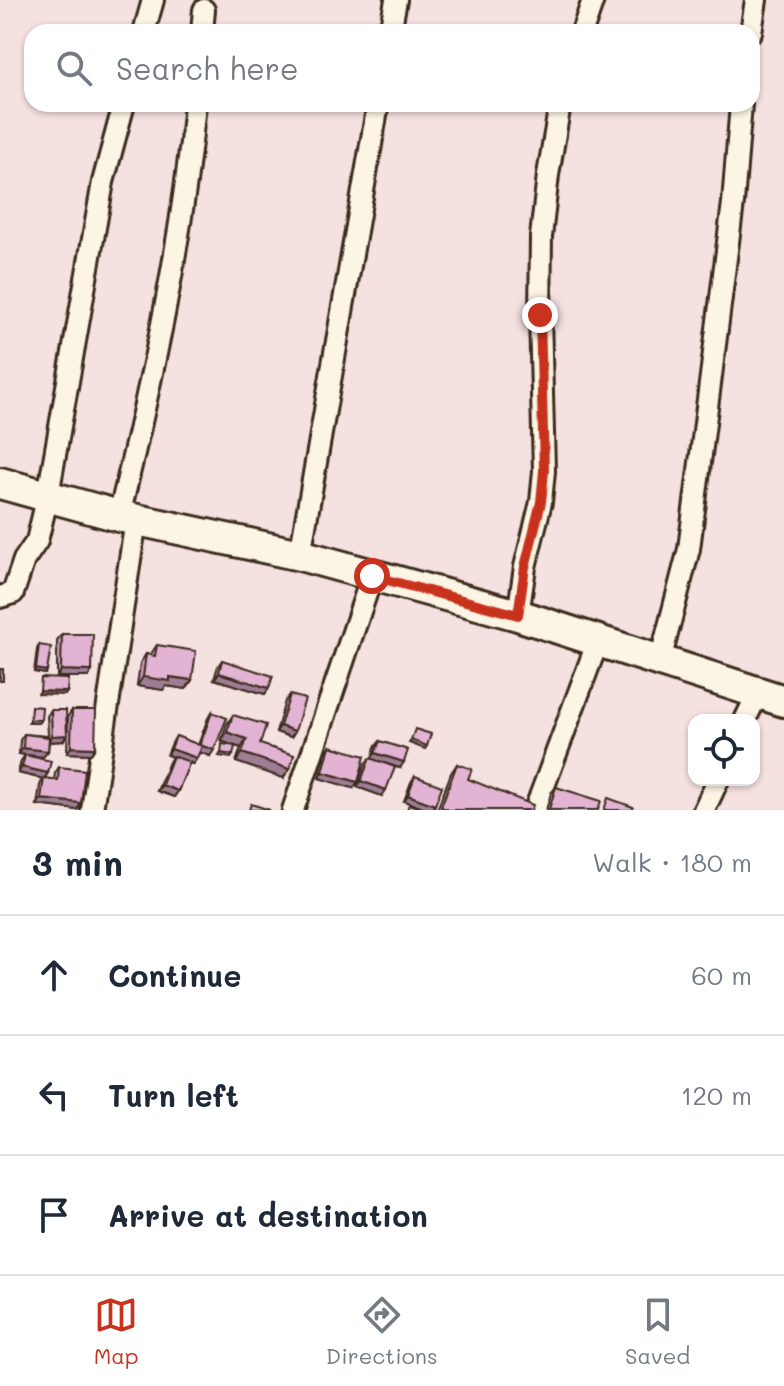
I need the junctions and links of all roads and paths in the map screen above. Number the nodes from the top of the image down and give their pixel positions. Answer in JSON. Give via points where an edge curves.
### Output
{"nodes":[{"id":1,"x":153,"y":0,"type":"edge"},
{"id":2,"x":396,"y":0,"type":"edge"},
{"id":3,"x":593,"y":0,"type":"edge"},
{"id":4,"x":756,"y":0,"type":"edge"},
{"id":5,"x":204,"y":10,"type":"dead end"},
{"id":6,"x":146,"y":24,"type":"edge"},
{"id":7,"x":203,"y":24,"type":"edge"},
{"id":8,"x":392,"y":24,"type":"edge"},
{"id":9,"x":585,"y":24,"type":"edge"},
{"id":10,"x":752,"y":24,"type":"edge"},
{"id":11,"x":122,"y":112,"type":"edge"},
{"id":12,"x":194,"y":112,"type":"edge"},
{"id":13,"x":377,"y":112,"type":"edge"},
{"id":14,"x":559,"y":112,"type":"edge"},
{"id":15,"x":740,"y":112,"type":"edge"},
{"id":16,"x":0,"y":483,"type":"edge"},
{"id":17,"x":48,"y":495,"type":"junction"},
{"id":18,"x":128,"y":518,"type":"junction"},
{"id":19,"x":300,"y":555,"type":"junction"},
{"id":20,"x":372,"y":576,"type":"junction"},
{"id":21,"x":0,"y":597,"type":"edge"},
{"id":22,"x":518,"y":615,"type":"junction"},
{"id":23,"x":598,"y":641,"type":"junction"},
{"id":24,"x":660,"y":661,"type":"junction"},
{"id":25,"x":771,"y":697,"type":"edge"},
{"id":26,"x":752,"y":714,"type":"edge"},
{"id":27,"x":715,"y":786,"type":"edge"},
{"id":28,"x":92,"y":810,"type":"edge"},
{"id":29,"x":293,"y":810,"type":"edge"},
{"id":30,"x":535,"y":810,"type":"edge"},
{"id":31,"x":704,"y":810,"type":"edge"}],
"edges":[{"from":1,"to":6,"type":"street"},
{"from":2,"to":8,"type":"street"},
{"from":3,"to":9,"type":"street"},
{"from":4,"to":10,"type":"street"},
{"from":5,"to":7,"type":"street"},
{"from":11,"to":17,"type":"street","via":[[103,182]]},
{"from":12,"to":18,"type":"street"},
{"from":13,"to":19,"type":"street"},
{"from":14,"to":22,"type":"street","via":[[541,237],[544,471]]},
{"from":15,"to":24,"type":"street","via":[[689,549]]},
{"from":16,"to":17,"type":"street"},
{"from":17,"to":18,"type":"street"},
{"from":17,"to":21,"type":"street","via":[[37,541],[13,593]]},
{"from":18,"to":19,"type":"street"},
{"from":18,"to":28,"type":"street"},
{"from":19,"to":20,"type":"street"},
{"from":20,"to":22,"type":"street"},
{"from":20,"to":29,"type":"street"},
{"from":22,"to":23,"type":"street"},
{"from":23,"to":24,"type":"street"},
{"from":23,"to":30,"type":"street"},
{"from":24,"to":25,"type":"street"},
{"from":25,"to":26,"type":"street"},
{"from":27,"to":31,"type":"street"}]}
